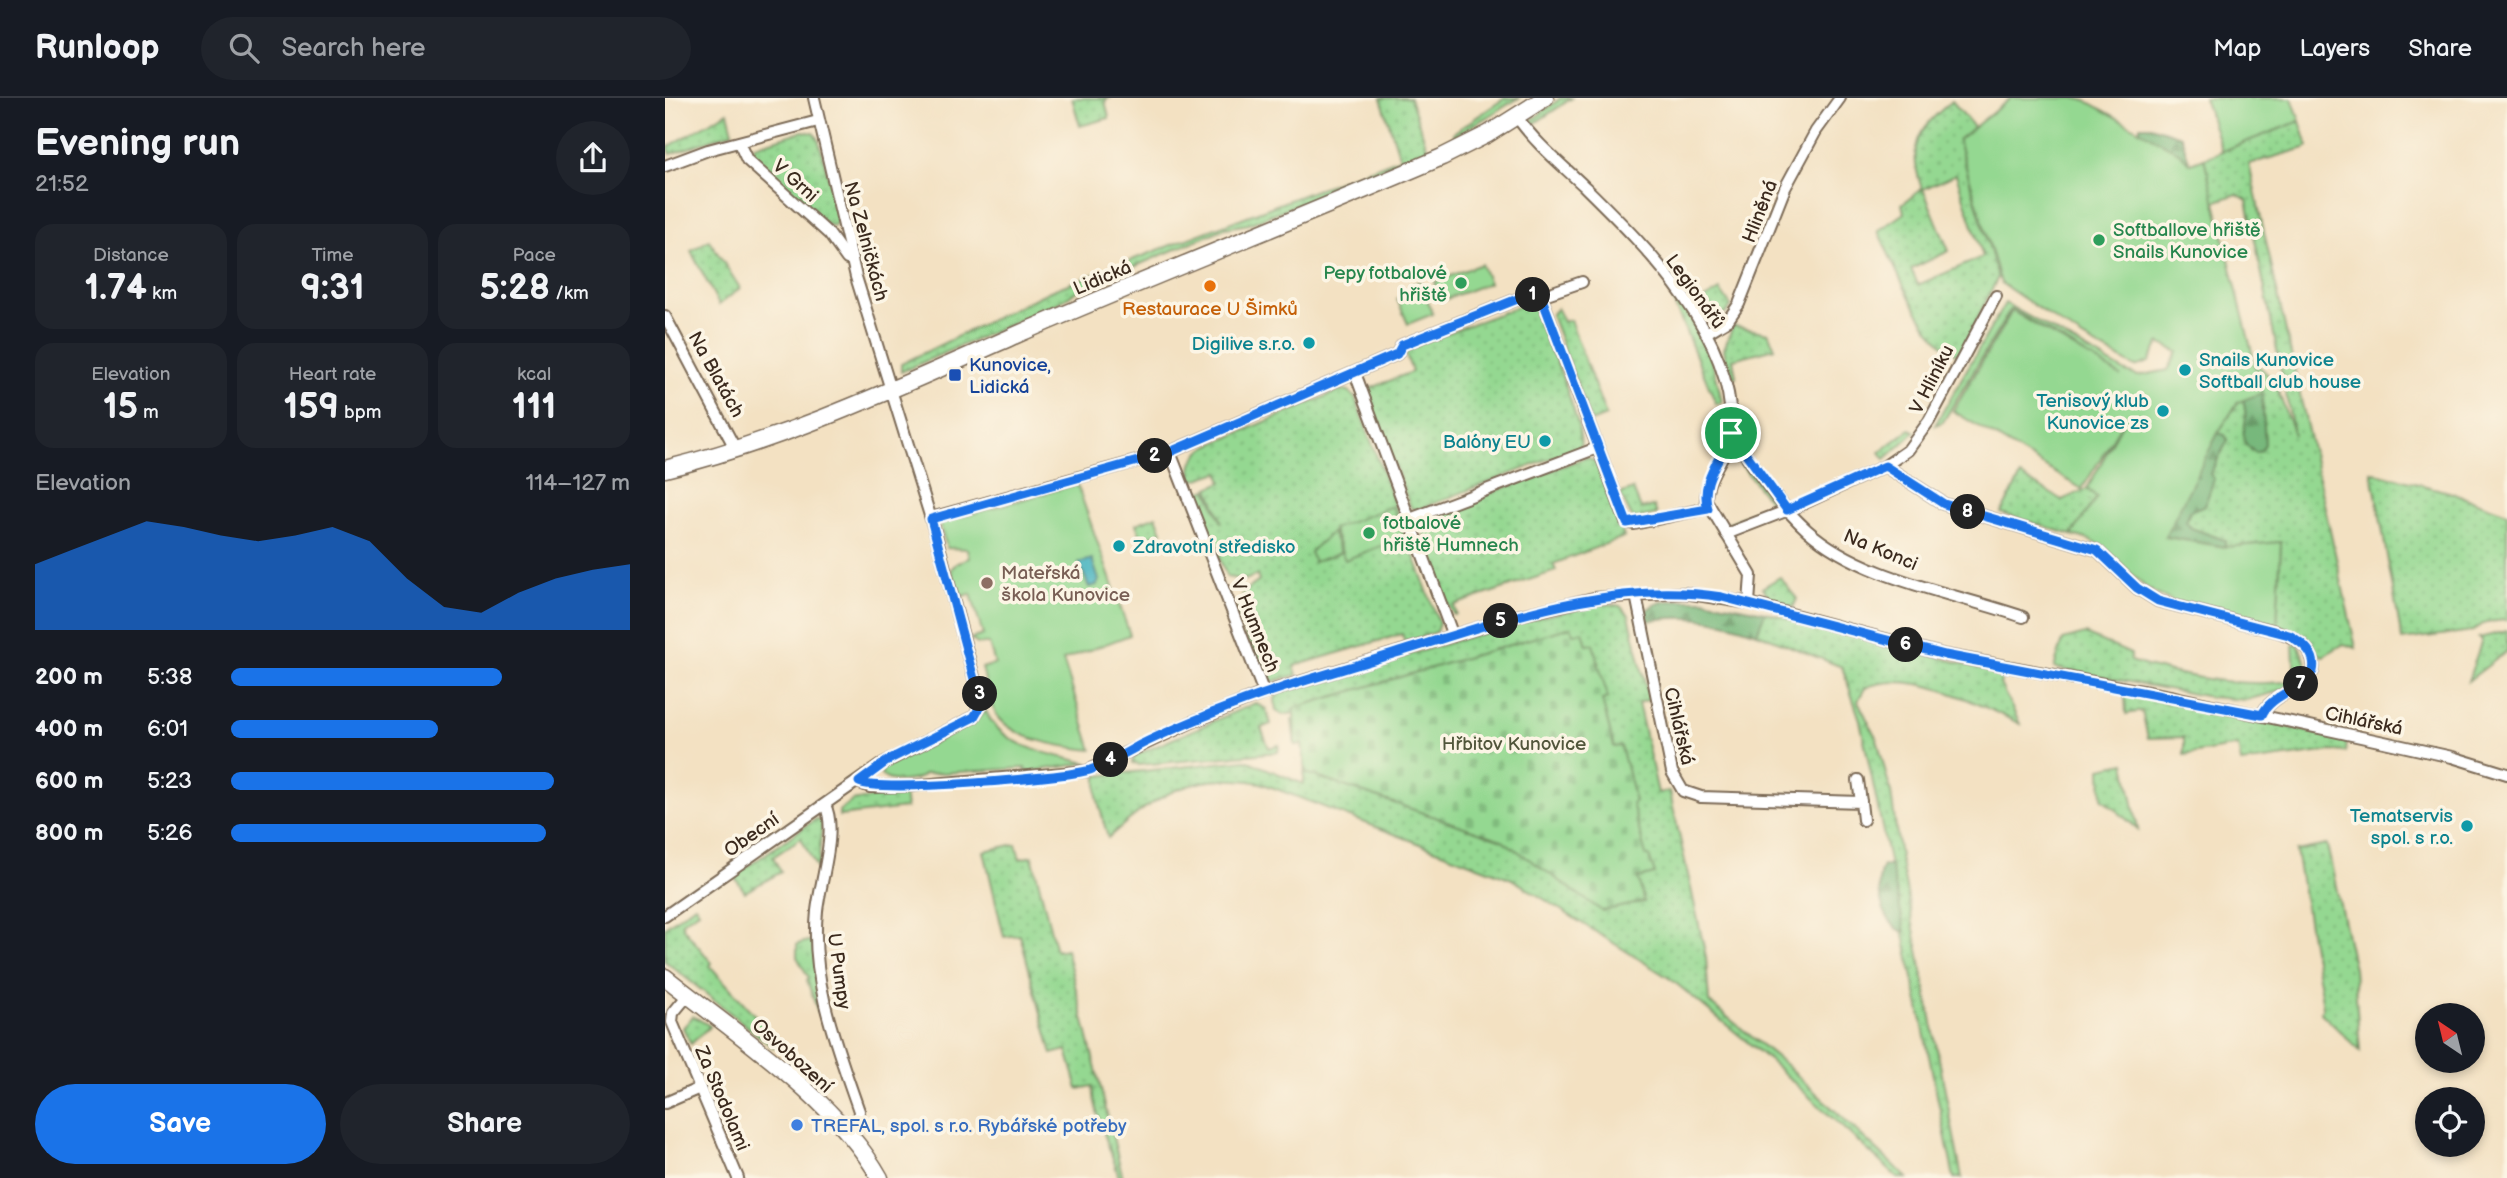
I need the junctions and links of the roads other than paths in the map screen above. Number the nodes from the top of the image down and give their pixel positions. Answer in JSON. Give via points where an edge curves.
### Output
{"nodes":[{"id":1,"x":814,"y":98,"type":"edge"},
{"id":2,"x":1545,"y":98,"type":"edge"},
{"id":3,"x":1840,"y":98,"type":"edge"},
{"id":4,"x":1517,"y":117,"type":"junction"},
{"id":5,"x":818,"y":121,"type":"junction"},
{"id":6,"x":739,"y":143,"type":"junction"},
{"id":7,"x":665,"y":166,"type":"edge"},
{"id":8,"x":856,"y":277,"type":"junction"},
{"id":9,"x":1582,"y":282,"type":"dead end"},
{"id":10,"x":1541,"y":296,"type":"junction"},
{"id":11,"x":1996,"y":296,"type":"dead end"},
{"id":12,"x":665,"y":316,"type":"edge"},
{"id":13,"x":1708,"y":332,"type":"junction"},
{"id":14,"x":1355,"y":373,"type":"junction"},
{"id":15,"x":893,"y":391,"type":"junction"},
{"id":16,"x":1731,"y":433,"type":"junction"},
{"id":17,"x":1597,"y":448,"type":"junction"},
{"id":18,"x":736,"y":450,"type":"junction"},
{"id":19,"x":1170,"y":452,"type":"junction"},
{"id":20,"x":1885,"y":466,"type":"junction"},
{"id":21,"x":665,"y":469,"type":"edge"},
{"id":22,"x":1708,"y":509,"type":"junction"},
{"id":23,"x":1787,"y":510,"type":"junction"},
{"id":24,"x":931,"y":519,"type":"junction"},
{"id":25,"x":1410,"y":519,"type":"junction"},
{"id":26,"x":1726,"y":534,"type":"junction"},
{"id":27,"x":948,"y":579,"type":"joint"},
{"id":28,"x":1636,"y":595,"type":"junction"},
{"id":29,"x":1749,"y":603,"type":"junction"},
{"id":30,"x":2023,"y":617,"type":"dead end"},
{"id":31,"x":1453,"y":636,"type":"junction"},
{"id":32,"x":1264,"y":693,"type":"junction"},
{"id":33,"x":2262,"y":715,"type":"junction"},
{"id":34,"x":2507,"y":774,"type":"edge"},
{"id":35,"x":1858,"y":780,"type":"dead end"},
{"id":36,"x":859,"y":782,"type":"junction"},
{"id":37,"x":1861,"y":802,"type":"junction"},
{"id":38,"x":825,"y":805,"type":"junction"},
{"id":39,"x":1863,"y":820,"type":"dead end"},
{"id":40,"x":665,"y":916,"type":"edge"},
{"id":41,"x":665,"y":977,"type":"edge"},
{"id":42,"x":688,"y":995,"type":"junction"},
{"id":43,"x":699,"y":1088,"type":"junction"},
{"id":44,"x":665,"y":1103,"type":"edge"},
{"id":45,"x":849,"y":1136,"type":"junction"},
{"id":46,"x":739,"y":1178,"type":"edge"},
{"id":47,"x":880,"y":1178,"type":"edge"}],
"edges":[{"from":1,"to":5,"type":"street","name":"Na Zelničkách"},
{"from":2,"to":4,"type":"main road","name":"Lidická"},
{"from":3,"to":13,"type":"street","name":"Hliněná","via":[[1785,188],[1739,303],[1728,320]]},
{"from":4,"to":13,"type":"street","name":"Legionářů","via":[[1618,221]]},
{"from":4,"to":15,"type":"main road","name":"Lidická","via":[[1442,157]]},
{"from":5,"to":6,"type":"street","name":"V Grni"},
{"from":5,"to":8,"type":"street","name":"Na Zelničkách"},
{"from":6,"to":7,"type":"street","name":"V Grni"},
{"from":6,"to":8,"type":"street","name":"V Grni","via":[[747,160],[832,237]]},
{"from":8,"to":15,"type":"street","name":"Na Zelničkách"},
{"from":9,"to":10,"type":"street"},
{"from":10,"to":14,"type":"street","via":[[1530,294],[1402,345],[1397,354]]},
{"from":10,"to":17,"type":"street"},
{"from":11,"to":20,"type":"street","name":"V Hliníku","via":[[1925,429],[1908,450]]},
{"from":12,"to":18,"type":"street","name":"Na Blatách"},
{"from":13,"to":16,"type":"street","name":"Legionářů","via":[[1721,364]]},
{"from":14,"to":19,"type":"street"},
{"from":14,"to":25,"type":"street"},
{"from":15,"to":18,"type":"main road","name":"Lidická"},
{"from":15,"to":24,"type":"street","name":"Na Zelničkách"},
{"from":16,"to":22,"type":"street","via":[[1708,483]]},
{"from":16,"to":23,"type":"street","name":"Na Konci"},
{"from":17,"to":22,"type":"street","via":[[1627,523]]},
{"from":17,"to":25,"type":"street"},
{"from":18,"to":21,"type":"main road","name":"Lidická"},
{"from":19,"to":24,"type":"street"},
{"from":19,"to":32,"type":"street","name":"V Humnech"},
{"from":20,"to":23,"type":"street","name":"V Hliníku"},
{"from":20,"to":33,"type":"street","via":[[1944,504],[2097,550],[2158,601],[2289,635],[2305,646],[2314,667],[2309,678],[2269,704]]},
{"from":22,"to":26,"type":"street"},
{"from":23,"to":26,"type":"street","name":"V Hliníku"},
{"from":23,"to":30,"type":"street","name":"Na Konci","via":[[1820,540],[1855,561]]},
{"from":24,"to":27,"type":"street","name":"Na Zelničkách"},
{"from":25,"to":31,"type":"street"},
{"from":26,"to":29,"type":"street","via":[[1751,575]]},
{"from":27,"to":36,"type":"street","name":"Obecní","via":[[981,700],[979,710]]},
{"from":28,"to":29,"type":"street","name":"Cihlářská","via":[[1697,594]]},
{"from":28,"to":31,"type":"street","name":"Cihlářská","via":[[1563,604]]},
{"from":28,"to":37,"type":"street","name":"Cihlářská","via":[[1679,788],[1706,798]]},
{"from":29,"to":33,"type":"street","name":"Cihlářská","via":[[1945,655]]},
{"from":31,"to":32,"type":"street","name":"Cihlářská"},
{"from":32,"to":36,"type":"street","name":"Cihlářská","via":[[1078,773],[909,786]]},
{"from":33,"to":34,"type":"street","name":"Cihlářská","via":[[2452,757]]},
{"from":35,"to":37,"type":"street"},
{"from":36,"to":38,"type":"street","name":"Obecní"},
{"from":37,"to":39,"type":"street"},
{"from":38,"to":40,"type":"street","name":"Obecní"},
{"from":38,"to":45,"type":"street","name":"U Pumpy","via":[[831,825],[817,911],[817,951],[830,1028],[859,1111],[858,1123]]},
{"from":41,"to":42,"type":"main road","name":"Osvobození"},
{"from":42,"to":43,"type":"street","name":"Za Stodolami","via":[[673,1013],[672,1022]]},
{"from":42,"to":45,"type":"main road","name":"Osvobození","via":[[785,1072]]},
{"from":43,"to":44,"type":"street"},
{"from":43,"to":46,"type":"street","name":"Za Stodolami"},
{"from":45,"to":47,"type":"main road","name":"Osvobození"}]}
